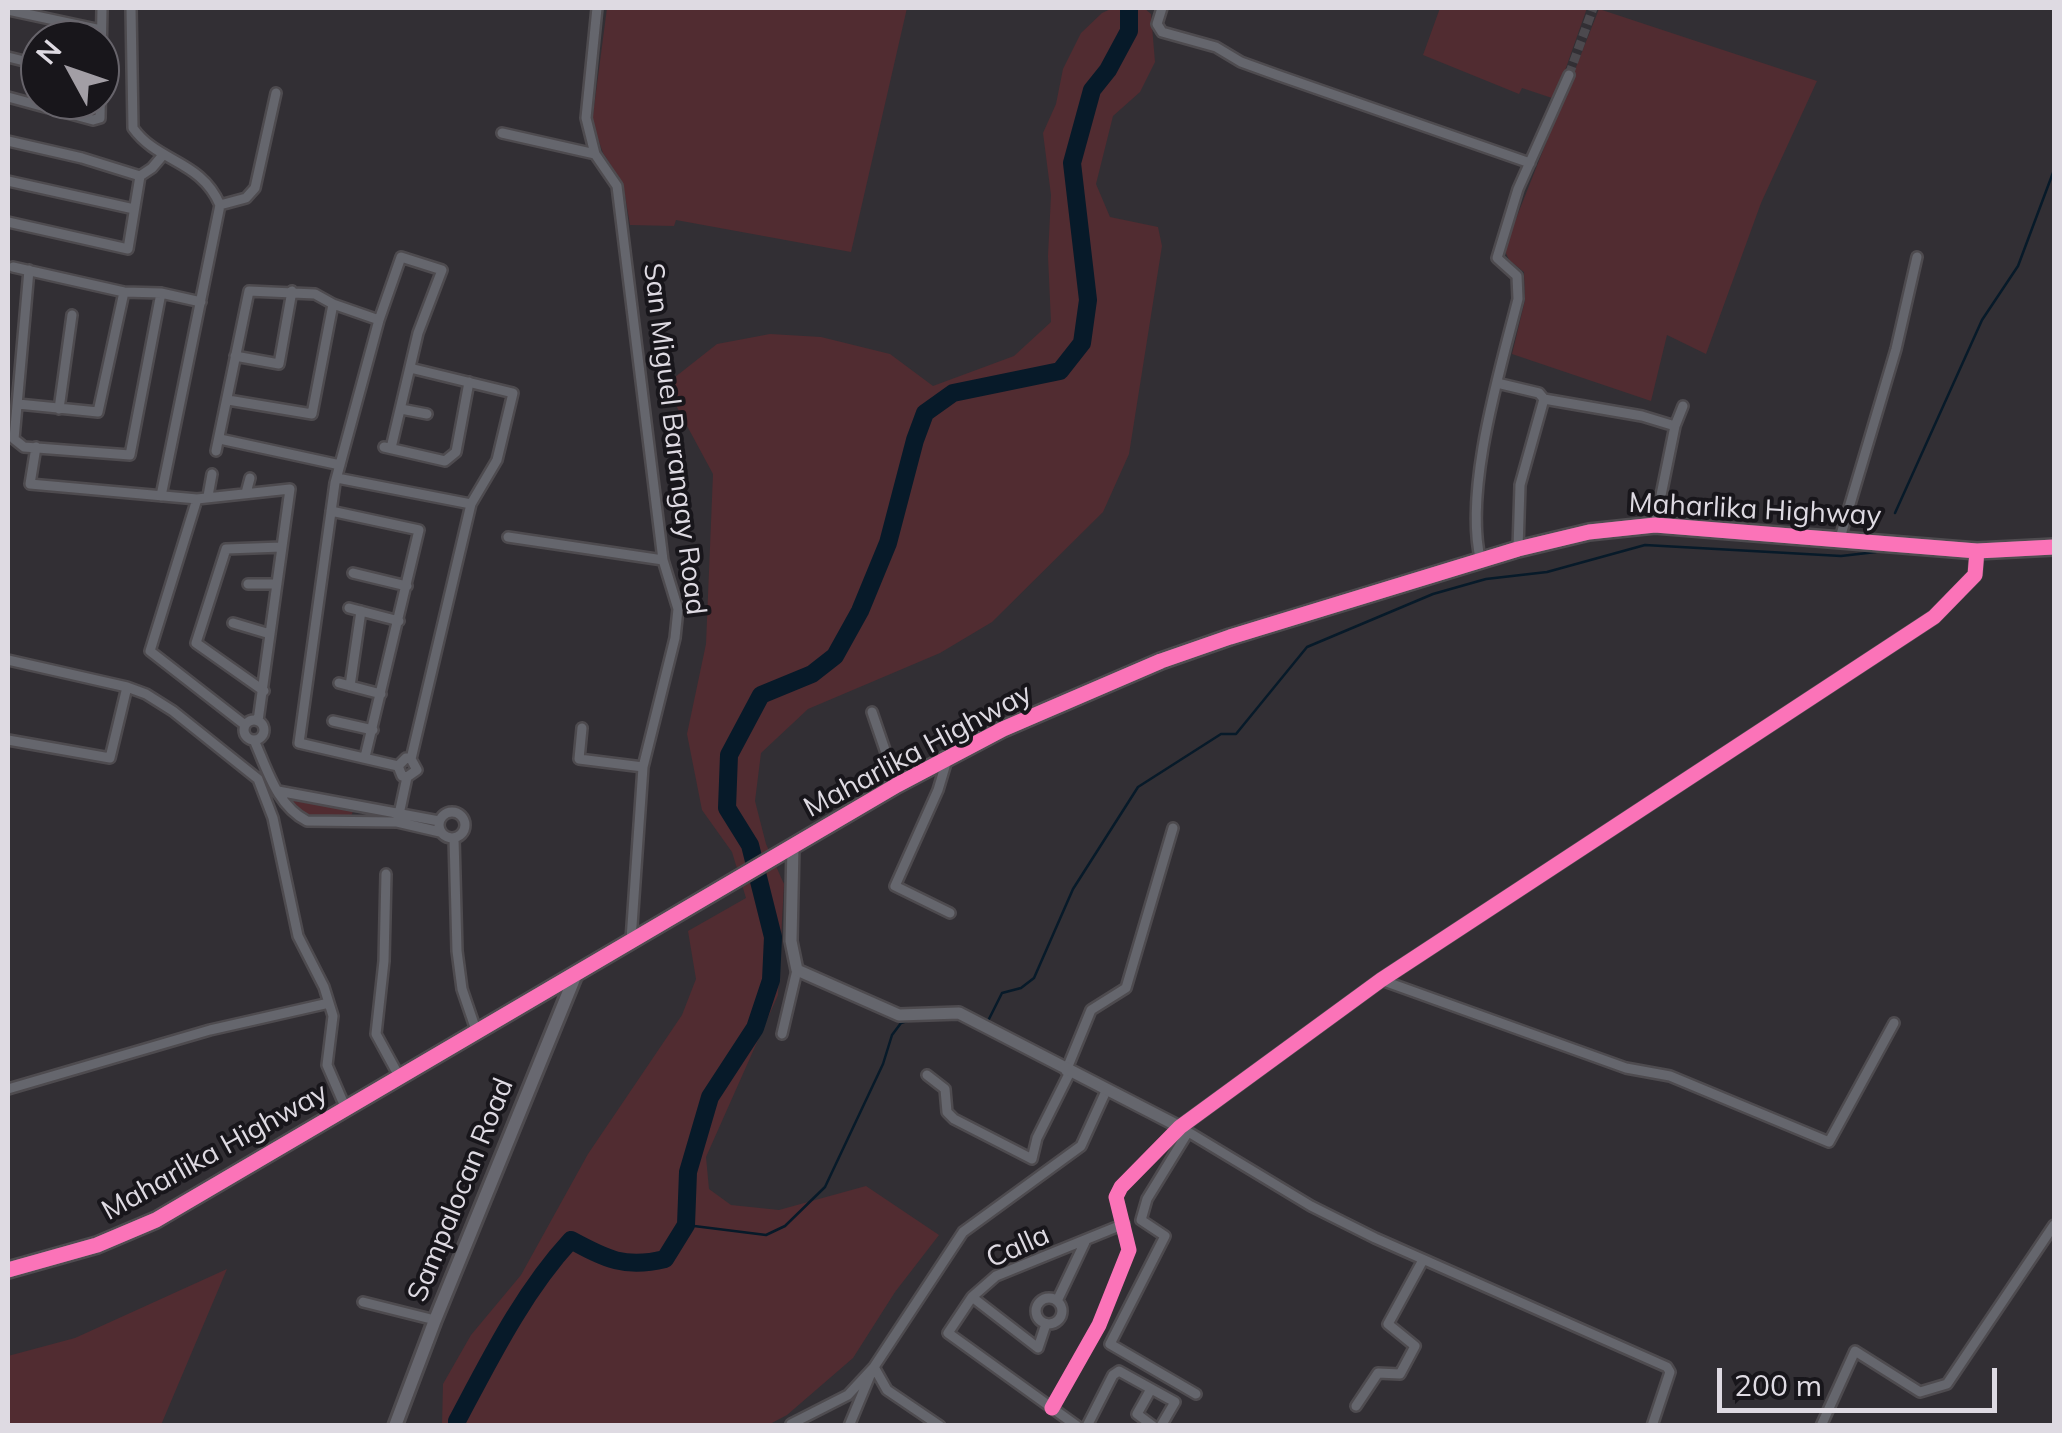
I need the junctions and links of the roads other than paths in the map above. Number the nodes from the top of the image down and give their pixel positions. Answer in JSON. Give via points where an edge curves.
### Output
{"nodes":[{"id":1,"x":131,"y":8,"type":"edge"},
{"id":2,"x":597,"y":8,"type":"edge"},
{"id":3,"x":1162,"y":8,"type":"edge"},
{"id":4,"x":8,"y":10,"type":"edge"},
{"id":5,"x":54,"y":20,"type":"edge"},
{"id":6,"x":1569,"y":76,"type":"tunnel mouth"},
{"id":7,"x":276,"y":92,"type":"dead end"},
{"id":8,"x":502,"y":133,"type":"dead end"},
{"id":9,"x":8,"y":141,"type":"edge"},
{"id":10,"x":595,"y":154,"type":"junction"},
{"id":11,"x":164,"y":155,"type":"junction"},
{"id":12,"x":1530,"y":163,"type":"junction"},
{"id":13,"x":140,"y":176,"type":"junction"},
{"id":14,"x":8,"y":181,"type":"edge"},
{"id":15,"x":220,"y":205,"type":"junction"},
{"id":16,"x":134,"y":209,"type":"junction"},
{"id":17,"x":8,"y":222,"type":"edge"},
{"id":18,"x":1917,"y":257,"type":"dead end"},
{"id":19,"x":14,"y":267,"type":"dead end"},
{"id":20,"x":29,"y":270,"type":"junction"},
{"id":21,"x":292,"y":291,"type":"junction"},
{"id":22,"x":124,"y":292,"type":"junction"},
{"id":23,"x":161,"y":293,"type":"junction"},
{"id":24,"x":201,"y":302,"type":"junction"},
{"id":25,"x":333,"y":304,"type":"junction"},
{"id":26,"x":72,"y":315,"type":"dead end"},
{"id":27,"x":379,"y":320,"type":"junction"},
{"id":28,"x":235,"y":356,"type":"junction"},
{"id":29,"x":410,"y":368,"type":"junction"},
{"id":30,"x":469,"y":382,"type":"junction"},
{"id":31,"x":1497,"y":384,"type":"junction"},
{"id":32,"x":1544,"y":399,"type":"junction"},
{"id":33,"x":228,"y":400,"type":"junction"},
{"id":34,"x":18,"y":404,"type":"junction"},
{"id":35,"x":1683,"y":406,"type":"dead end"},
{"id":36,"x":60,"y":409,"type":"junction"},
{"id":37,"x":401,"y":409,"type":"junction"},
{"id":38,"x":427,"y":414,"type":"dead end"},
{"id":39,"x":1675,"y":426,"type":"junction"},
{"id":40,"x":220,"y":439,"type":"junction"},
{"id":41,"x":36,"y":447,"type":"junction"},
{"id":42,"x":216,"y":450,"type":"dead end"},
{"id":43,"x":340,"y":465,"type":"junction"},
{"id":44,"x":212,"y":474,"type":"dead end"},
{"id":45,"x":250,"y":478,"type":"dead end"},
{"id":46,"x":337,"y":478,"type":"junction"},
{"id":47,"x":246,"y":492,"type":"junction"},
{"id":48,"x":161,"y":496,"type":"junction"},
{"id":49,"x":202,"y":498,"type":"junction"},
{"id":50,"x":471,"y":504,"type":"junction"},
{"id":51,"x":331,"y":511,"type":"junction"},
{"id":52,"x":1655,"y":525,"type":"junction"},
{"id":53,"x":508,"y":537,"type":"dead end"},
{"id":54,"x":1840,"y":538,"type":"junction"},
{"id":55,"x":282,"y":547,"type":"junction"},
{"id":56,"x":2054,"y":547,"type":"edge"},
{"id":57,"x":1518,"y":549,"type":"junction"},
{"id":58,"x":1977,"y":550,"type":"junction"},
{"id":59,"x":662,"y":560,"type":"junction"},
{"id":60,"x":1480,"y":562,"type":"junction"},
{"id":61,"x":353,"y":573,"type":"dead end"},
{"id":62,"x":248,"y":584,"type":"dead end"},
{"id":63,"x":277,"y":584,"type":"junction"},
{"id":64,"x":407,"y":586,"type":"junction"},
{"id":65,"x":349,"y":608,"type":"dead end"},
{"id":66,"x":361,"y":611,"type":"junction"},
{"id":67,"x":398,"y":621,"type":"junction"},
{"id":68,"x":233,"y":623,"type":"dead end"},
{"id":69,"x":270,"y":634,"type":"junction"},
{"id":70,"x":8,"y":660,"type":"edge"},
{"id":71,"x":128,"y":686,"type":"junction"},
{"id":72,"x":264,"y":691,"type":"junction"},
{"id":73,"x":382,"y":694,"type":"junction"},
{"id":74,"x":872,"y":712,"type":"dead end"},
{"id":75,"x":334,"y":720,"type":"dead end"},
{"id":76,"x":258,"y":721,"type":"junction"},
{"id":77,"x":245,"y":726,"type":"junction"},
{"id":78,"x":582,"y":728,"type":"dead end"},
{"id":79,"x":373,"y":730,"type":"junction"},
{"id":80,"x":8,"y":740,"type":"edge"},
{"id":81,"x":254,"y":740,"type":"junction"},
{"id":82,"x":366,"y":757,"type":"junction"},
{"id":83,"x":411,"y":758,"type":"junction"},
{"id":84,"x":948,"y":758,"type":"junction"},
{"id":85,"x":398,"y":766,"type":"junction"},
{"id":86,"x":643,"y":766,"type":"junction"},
{"id":87,"x":407,"y":778,"type":"junction"},
{"id":88,"x":898,"y":785,"type":"junction"},
{"id":89,"x":278,"y":791,"type":"junction"},
{"id":90,"x":398,"y":818,"type":"junction"},
{"id":91,"x":440,"y":826,"type":"junction"},
{"id":92,"x":1173,"y":828,"type":"dead end"},
{"id":93,"x":454,"y":838,"type":"junction"},
{"id":94,"x":789,"y":849,"type":"junction"},
{"id":95,"x":386,"y":874,"type":"dead end"},
{"id":96,"x":950,"y":913,"type":"dead end"},
{"id":97,"x":631,"y":940,"type":"junction"},
{"id":98,"x":798,"y":970,"type":"junction"},
{"id":99,"x":576,"y":974,"type":"junction"},
{"id":100,"x":1382,"y":980,"type":"junction"},
{"id":101,"x":329,"y":1003,"type":"junction"},
{"id":102,"x":1894,"y":1022,"type":"dead end"},
{"id":103,"x":477,"y":1033,"type":"junction"},
{"id":104,"x":782,"y":1034,"type":"dead end"},
{"id":105,"x":1068,"y":1072,"type":"junction"},
{"id":106,"x":927,"y":1074,"type":"dead end"},
{"id":107,"x":400,"y":1078,"type":"junction"},
{"id":108,"x":8,"y":1089,"type":"edge"},
{"id":109,"x":1106,"y":1091,"type":"junction"},
{"id":110,"x":346,"y":1109,"type":"junction"},
{"id":111,"x":1184,"y":1130,"type":"junction"},
{"id":112,"x":1124,"y":1224,"type":"junction"},
{"id":113,"x":2054,"y":1225,"type":"edge"},
{"id":114,"x":1085,"y":1242,"type":"junction"},
{"id":115,"x":1424,"y":1260,"type":"junction"},
{"id":116,"x":8,"y":1270,"type":"edge"},
{"id":117,"x":972,"y":1297,"type":"junction"},
{"id":118,"x":1057,"y":1301,"type":"junction"},
{"id":119,"x":363,"y":1302,"type":"dead end"},
{"id":120,"x":435,"y":1320,"type":"junction"},
{"id":121,"x":1046,"y":1324,"type":"junction"},
{"id":122,"x":874,"y":1366,"type":"junction"},
{"id":123,"x":1151,"y":1389,"type":"junction"},
{"id":124,"x":1196,"y":1394,"type":"dead end"},
{"id":125,"x":1356,"y":1406,"type":"dead end"},
{"id":126,"x":1052,"y":1408,"type":"junction"},
{"id":127,"x":791,"y":1425,"type":"edge"},
{"id":128,"x":395,"y":1426,"type":"edge"},
{"id":129,"x":848,"y":1426,"type":"edge"},
{"id":130,"x":940,"y":1426,"type":"edge"},
{"id":131,"x":1077,"y":1426,"type":"edge"},
{"id":132,"x":1086,"y":1426,"type":"edge"},
{"id":133,"x":1153,"y":1426,"type":"edge"},
{"id":134,"x":1162,"y":1426,"type":"edge"},
{"id":135,"x":1652,"y":1426,"type":"edge"},
{"id":136,"x":1821,"y":1426,"type":"edge"}],
"edges":[{"from":1,"to":11,"type":"street","via":[[134,128]]},
{"from":2,"to":10,"type":"street","name":"San Miguel Barangay Road","via":[[586,118]]},
{"from":3,"to":12,"type":"street","via":[[1162,32]]},
{"from":4,"to":5,"type":"street"},
{"from":6,"to":12,"type":"street"},
{"from":7,"to":15,"type":"street","via":[[255,188],[246,198]]},
{"from":8,"to":10,"type":"street"},
{"from":9,"to":13,"type":"street"},
{"from":10,"to":59,"type":"street","name":"San Miguel Barangay Road","via":[[618,186],[623,216]]},
{"from":11,"to":13,"type":"street"},
{"from":11,"to":15,"type":"street","via":[[202,176]]},
{"from":12,"to":31,"type":"street","via":[[1496,258],[1517,276],[1518,299]]},
{"from":13,"to":16,"type":"street"},
{"from":14,"to":16,"type":"street"},
{"from":15,"to":24,"type":"street"},
{"from":16,"to":17,"type":"street","via":[[128,249]]},
{"from":18,"to":54,"type":"street"},
{"from":19,"to":20,"type":"street"},
{"from":20,"to":22,"type":"street"},
{"from":20,"to":34,"type":"street"},
{"from":21,"to":25,"type":"street"},
{"from":21,"to":28,"type":"street","via":[[249,291]]},
{"from":21,"to":28,"type":"street","via":[[278,364]]},
{"from":22,"to":23,"type":"street"},
{"from":22,"to":36,"type":"street","via":[[98,412]]},
{"from":23,"to":24,"type":"street"},
{"from":23,"to":41,"type":"street","via":[[130,454]]},
{"from":24,"to":48,"type":"street"},
{"from":25,"to":27,"type":"street"},
{"from":25,"to":33,"type":"street","via":[[312,414]]},
{"from":26,"to":36,"type":"street"},
{"from":27,"to":29,"type":"street","via":[[401,257],[442,270]]},
{"from":27,"to":43,"type":"street"},
{"from":28,"to":33,"type":"street"},
{"from":29,"to":30,"type":"street"},
{"from":29,"to":37,"type":"street"},
{"from":30,"to":37,"type":"street","via":[[456,452],[445,461],[388,448]]},
{"from":30,"to":50,"type":"street","via":[[513,394],[497,460]]},
{"from":31,"to":32,"type":"street"},
{"from":31,"to":60,"type":"street","via":[[1476,490]]},
{"from":32,"to":39,"type":"street"},
{"from":32,"to":57,"type":"street","via":[[1520,485]]},
{"from":33,"to":40,"type":"street"},
{"from":34,"to":36,"type":"street"},
{"from":34,"to":41,"type":"street","via":[[14,439]]},
{"from":35,"to":39,"type":"street"},
{"from":37,"to":38,"type":"street"},
{"from":39,"to":52,"type":"street"},
{"from":40,"to":42,"type":"street"},
{"from":40,"to":43,"type":"street"},
{"from":41,"to":48,"type":"street","via":[[30,484]]},
{"from":43,"to":46,"type":"street"},
{"from":44,"to":49,"type":"street"},
{"from":45,"to":47,"type":"street"},
{"from":46,"to":50,"type":"street"},
{"from":46,"to":51,"type":"street"},
{"from":47,"to":49,"type":"street"},
{"from":47,"to":55,"type":"street","via":[[290,490]]},
{"from":48,"to":49,"type":"street"},
{"from":49,"to":77,"type":"street","via":[[150,651]]},
{"from":50,"to":83,"type":"street"},
{"from":51,"to":64,"type":"street","via":[[419,530]]},
{"from":51,"to":82,"type":"street","via":[[299,743]]},
{"from":52,"to":54,"type":"highway","name":"Maharlika Highway"},
{"from":52,"to":57,"type":"highway","name":"Maharlika Highway"},
{"from":53,"to":59,"type":"street"},
{"from":54,"to":58,"type":"highway","name":"Maharlika Highway"},
{"from":55,"to":63,"type":"street"},
{"from":55,"to":72,"type":"street","via":[[226,549],[196,644]]},
{"from":56,"to":58,"type":"highway","name":"Maharlika Highway"},
{"from":57,"to":60,"type":"highway","name":"Maharlika Highway"},
{"from":58,"to":100,"type":"street","via":[[1976,575],[1934,618]]},
{"from":59,"to":86,"type":"street","name":"San Miguel Barangay Road","via":[[678,609]]},
{"from":60,"to":84,"type":"highway","name":"Maharlika Highway","via":[[1162,661]]},
{"from":61,"to":64,"type":"street"},
{"from":62,"to":63,"type":"street"},
{"from":63,"to":69,"type":"street"},
{"from":64,"to":67,"type":"street"},
{"from":65,"to":66,"type":"street"},
{"from":66,"to":67,"type":"street"},
{"from":66,"to":73,"type":"street","via":[[345,685]]},
{"from":67,"to":73,"type":"street"},
{"from":68,"to":69,"type":"street"},
{"from":69,"to":72,"type":"street"},
{"from":70,"to":71,"type":"street"},
{"from":71,"to":80,"type":"street","via":[[110,758]]},
{"from":71,"to":101,"type":"street","via":[[258,778],[298,936]]},
{"from":72,"to":76,"type":"street"},
{"from":73,"to":79,"type":"street"},
{"from":74,"to":88,"type":"street"},
{"from":75,"to":79,"type":"street"},
{"from":76,"to":77,"type":"street"},
{"from":76,"to":81,"type":"street","via":[[263,735]]},
{"from":77,"to":81,"type":"street","via":[[245,736]]},
{"from":78,"to":86,"type":"street","via":[[579,759]]},
{"from":79,"to":82,"type":"street"},
{"from":81,"to":89,"type":"street"},
{"from":82,"to":85,"type":"street"},
{"from":83,"to":85,"type":"street"},
{"from":83,"to":87,"type":"street","via":[[417,770]]},
{"from":84,"to":88,"type":"highway","name":"Maharlika Highway"},
{"from":84,"to":96,"type":"street","via":[[896,886]]},
{"from":85,"to":87,"type":"street"},
{"from":86,"to":97,"type":"street","name":"San Miguel Barangay Road"},
{"from":87,"to":90,"type":"street"},
{"from":88,"to":94,"type":"highway","name":"Maharlika Highway"},
{"from":89,"to":90,"type":"street"},
{"from":89,"to":90,"type":"street","via":[[286,807],[307,821]]},
{"from":90,"to":91,"type":"street"},
{"from":91,"to":93,"type":"street"},
{"from":91,"to":93,"type":"street","via":[[449,811],[462,815],[464,829]]},
{"from":92,"to":105,"type":"street","via":[[1126,988],[1092,1010]]},
{"from":93,"to":103,"type":"street","via":[[457,951]]},
{"from":94,"to":97,"type":"highway","name":"Maharlika Highway"},
{"from":94,"to":98,"type":"street"},
{"from":95,"to":107,"type":"street","via":[[376,1034]]},
{"from":97,"to":99,"type":"highway","name":"Maharlika Highway"},
{"from":98,"to":104,"type":"street"},
{"from":98,"to":105,"type":"street","via":[[899,1014],[959,1013]]},
{"from":99,"to":103,"type":"highway","name":"Maharlika Highway"},
{"from":99,"to":120,"type":"main road","name":"Sampalocan Road"},
{"from":100,"to":102,"type":"street","via":[[1626,1068],[1670,1076],[1829,1142]]},
{"from":100,"to":111,"type":"street"},
{"from":101,"to":108,"type":"street"},
{"from":101,"to":110,"type":"street","via":[[328,1065]]},
{"from":103,"to":107,"type":"highway","name":"Maharlika Highway"},
{"from":105,"to":106,"type":"street","via":[[1032,1159],[954,1119],[945,1089]]},
{"from":105,"to":109,"type":"street"},
{"from":107,"to":110,"type":"highway","name":"Maharlika Highway"},
{"from":109,"to":111,"type":"street"},
{"from":109,"to":122,"type":"street","via":[[1080,1146],[963,1232]]},
{"from":110,"to":116,"type":"highway","name":"Maharlika Highway","via":[[156,1220]]},
{"from":111,"to":112,"type":"street","via":[[1121,1186],[1116,1196]]},
{"from":111,"to":115,"type":"street","via":[[1311,1206]]},
{"from":111,"to":124,"type":"street","via":[[1141,1220],[1165,1236],[1110,1344]]},
{"from":112,"to":114,"type":"street","name":"Calla"},
{"from":112,"to":126,"type":"street","via":[[1129,1250],[1099,1325]]},
{"from":113,"to":136,"type":"street","via":[[1947,1384],[1920,1392],[1855,1352]]},
{"from":114,"to":117,"type":"street","name":"Calla","via":[[996,1276]]},
{"from":114,"to":118,"type":"street"},
{"from":115,"to":125,"type":"street","via":[[1388,1324],[1415,1346],[1413,1353],[1400,1374],[1378,1373]]},
{"from":115,"to":135,"type":"street","via":[[1667,1367]]},
{"from":117,"to":121,"type":"street","via":[[1038,1348]]},
{"from":117,"to":126,"type":"street","name":"Calla","via":[[948,1333]]},
{"from":118,"to":121,"type":"street","via":[[1060,1317]]},
{"from":118,"to":121,"type":"street","via":[[1046,1299],[1037,1307]]},
{"from":119,"to":120,"type":"street"},
{"from":120,"to":128,"type":"main road","name":"Sampalocan Road"},
{"from":122,"to":127,"type":"street","via":[[848,1395]]},
{"from":122,"to":129,"type":"street"},
{"from":122,"to":130,"type":"street","via":[[886,1390]]},
{"from":123,"to":132,"type":"street","via":[[1116,1372]]},
{"from":123,"to":133,"type":"street","via":[[1137,1414]]},
{"from":123,"to":134,"type":"street","via":[[1175,1402]]},
{"from":126,"to":131,"type":"street"}]}
